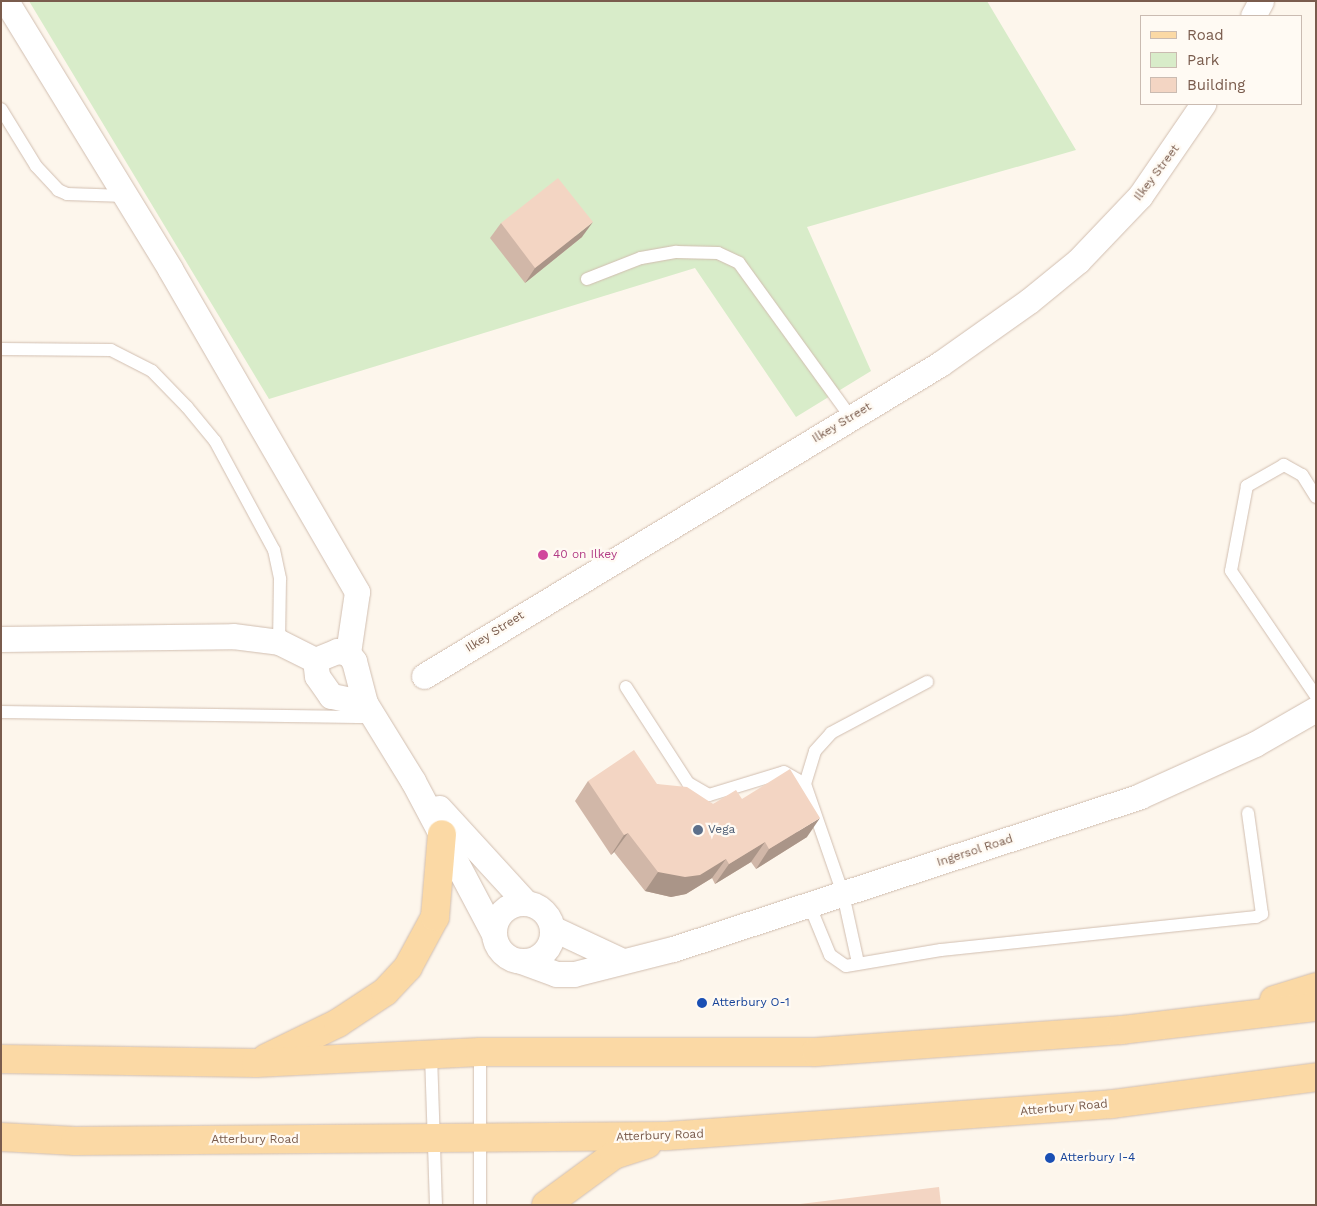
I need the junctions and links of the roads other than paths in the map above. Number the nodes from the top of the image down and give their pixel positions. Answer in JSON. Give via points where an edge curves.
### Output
{"nodes":[{"id":1,"x":6,"y":1,"type":"edge"},
{"id":2,"x":1261,"y":1,"type":"edge"},
{"id":3,"x":1253,"y":15,"type":"edge"},
{"id":4,"x":1202,"y":105,"type":"edge"},
{"id":5,"x":3,"y":116,"type":"edge"},
{"id":6,"x":125,"y":196,"type":"junction"},
{"id":7,"x":587,"y":279,"type":"dead end"},
{"id":8,"x":1,"y":349,"type":"edge"},
{"id":9,"x":851,"y":418,"type":"junction"},
{"id":10,"x":1316,"y":497,"type":"edge"},
{"id":11,"x":1,"y":639,"type":"edge"},
{"id":12,"x":279,"y":642,"type":"junction"},
{"id":13,"x":348,"y":653,"type":"junction"},
{"id":14,"x":315,"y":660,"type":"junction"},
{"id":15,"x":424,"y":676,"type":"dead end"},
{"id":16,"x":927,"y":682,"type":"dead end"},
{"id":17,"x":626,"y":687,"type":"dead end"},
{"id":18,"x":1316,"y":696,"type":"edge"},
{"id":19,"x":1316,"y":709,"type":"edge"},
{"id":20,"x":370,"y":710,"type":"junction"},
{"id":21,"x":1,"y":712,"type":"edge"},
{"id":22,"x":414,"y":781,"type":"junction"},
{"id":23,"x":805,"y":784,"type":"junction"},
{"id":24,"x":1248,"y":813,"type":"dead end"},
{"id":25,"x":442,"y":834,"type":"junction"},
{"id":26,"x":842,"y":894,"type":"junction"},
{"id":27,"x":526,"y":903,"type":"junction"},
{"id":28,"x":809,"y":904,"type":"junction"},
{"id":29,"x":552,"y":928,"type":"junction"},
{"id":30,"x":494,"y":934,"type":"junction"},
{"id":31,"x":620,"y":960,"type":"junction"},
{"id":32,"x":522,"y":961,"type":"junction"},
{"id":33,"x":858,"y":963,"type":"junction"},
{"id":34,"x":1316,"y":987,"type":"edge"},
{"id":35,"x":1316,"y":1007,"type":"edge"},
{"id":36,"x":1251,"y":1014,"type":"junction"},
{"id":37,"x":480,"y":1052,"type":"junction"},
{"id":38,"x":431,"y":1055,"type":"junction"},
{"id":39,"x":1,"y":1060,"type":"edge"},
{"id":40,"x":256,"y":1063,"type":"junction"},
{"id":41,"x":1316,"y":1077,"type":"edge"},
{"id":42,"x":667,"y":1136,"type":"junction"},
{"id":43,"x":1,"y":1137,"type":"edge"},
{"id":44,"x":432,"y":1139,"type":"junction"},
{"id":45,"x":478,"y":1139,"type":"junction"},
{"id":46,"x":436,"y":1205,"type":"edge"},
{"id":47,"x":480,"y":1205,"type":"edge"},
{"id":48,"x":546,"y":1205,"type":"edge"}],
"edges":[{"from":1,"to":6,"type":"street"},
{"from":2,"to":3,"type":"street"},
{"from":4,"to":9,"type":"street","name":"Ilkey Street","via":[[1162,169],[1078,261],[990,329]]},
{"from":5,"to":6,"type":"lane","via":[[36,166],[58,190],[67,194]]},
{"from":6,"to":13,"type":"street","via":[[177,264],[357,592]]},
{"from":7,"to":9,"type":"lane","via":[[641,258],[676,252],[718,253],[738,263]]},
{"from":8,"to":12,"type":"lane","via":[[111,350],[152,371],[187,407],[215,441],[274,550],[280,579]]},
{"from":9,"to":15,"type":"street","name":"Ilkey Street"},
{"from":10,"to":18,"type":"lane","via":[[1302,474],[1284,465],[1247,486],[1231,571]]},
{"from":11,"to":12,"type":"street","via":[[234,636]]},
{"from":12,"to":14,"type":"street"},
{"from":13,"to":14,"type":"street","via":[[337,651]]},
{"from":13,"to":20,"type":"street","via":[[361,674]]},
{"from":14,"to":20,"type":"street","via":[[316,676],[331,696]]},
{"from":16,"to":23,"type":"lane","via":[[831,734],[815,751]]},
{"from":17,"to":23,"type":"lane","via":[[688,783],[708,795],[784,772]]},
{"from":19,"to":26,"type":"street","name":"Ingersol Road","via":[[1255,744],[1140,796]]},
{"from":20,"to":21,"type":"lane"},
{"from":20,"to":22,"type":"street"},
{"from":22,"to":25,"type":"street"},
{"from":22,"to":27,"type":"street"},
{"from":23,"to":26,"type":"lane"},
{"from":24,"to":33,"type":"lane","via":[[1261,916],[941,950]]},
{"from":25,"to":30,"type":"street"},
{"from":25,"to":40,"type":"main road","via":[[434,917],[408,967],[385,992],[338,1023]]},
{"from":26,"to":28,"type":"street","name":"Ingersol Road"},
{"from":26,"to":33,"type":"lane"},
{"from":27,"to":29,"type":"street","via":[[541,908]]},
{"from":27,"to":30,"type":"street","via":[[507,908]]},
{"from":28,"to":31,"type":"street","name":"Ingersol Road","via":[[673,949]]},
{"from":28,"to":33,"type":"lane","via":[[833,959],[840,966]]},
{"from":29,"to":31,"type":"street"},
{"from":29,"to":32,"type":"street","via":[[544,952]]},
{"from":30,"to":32,"type":"street","via":[[502,953]]},
{"from":31,"to":32,"type":"street","name":"Ingersol Road","via":[[591,972],[565,974]]},
{"from":34,"to":36,"type":"main road","via":[[1276,999]]},
{"from":35,"to":36,"type":"main road"},
{"from":36,"to":37,"type":"main road","via":[[1122,1030],[816,1052]]},
{"from":37,"to":38,"type":"main road"},
{"from":37,"to":45,"type":"lane"},
{"from":38,"to":40,"type":"main road"},
{"from":38,"to":44,"type":"lane"},
{"from":39,"to":40,"type":"main road"},
{"from":41,"to":42,"type":"main road","name":"Atterbury Road","via":[[1112,1104]]},
{"from":42,"to":45,"type":"main road","name":"Atterbury Road"},
{"from":42,"to":48,"type":"main road","via":[[614,1155]]},
{"from":43,"to":44,"type":"main road","name":"Atterbury Road"},
{"from":44,"to":45,"type":"main road","name":"Atterbury Road"},
{"from":44,"to":46,"type":"lane"},
{"from":45,"to":47,"type":"lane"}]}
